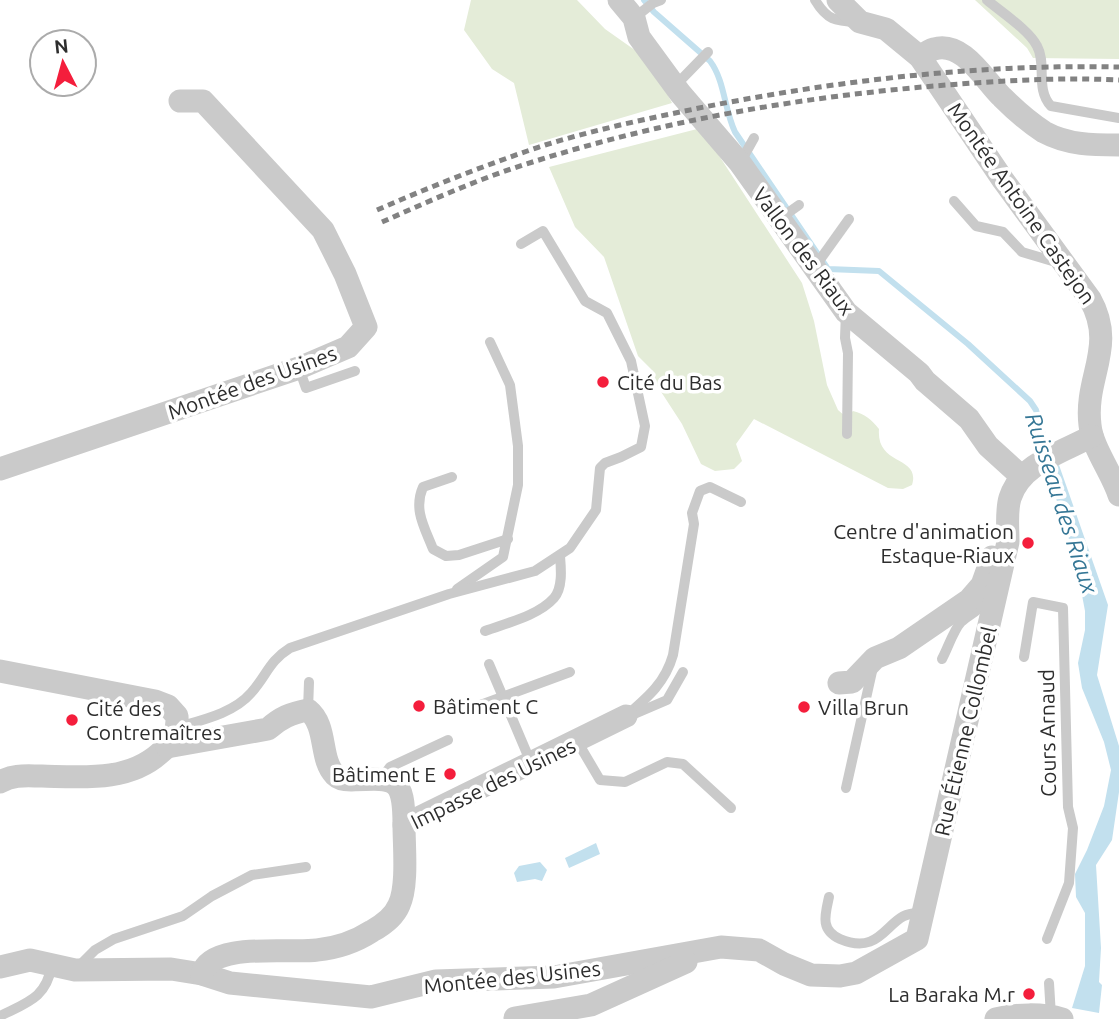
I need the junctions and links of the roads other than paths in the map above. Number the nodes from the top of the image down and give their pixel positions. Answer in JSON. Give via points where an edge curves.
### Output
{"nodes":[{"id":1,"x":619,"y":0,"type":"edge"},
{"id":2,"x":815,"y":0,"type":"edge"},
{"id":3,"x":838,"y":0,"type":"edge"},
{"id":4,"x":987,"y":0,"type":"edge"},
{"id":5,"x":649,"y":8,"type":"edge"},
{"id":6,"x":860,"y":22,"type":"junction"},
{"id":7,"x":708,"y":52,"type":"dead end"},
{"id":8,"x":920,"y":57,"type":"junction"},
{"id":9,"x":675,"y":86,"type":"junction"},
{"id":10,"x":180,"y":101,"type":"dead end"},
{"id":11,"x":1119,"y":118,"type":"edge"},
{"id":12,"x":754,"y":138,"type":"dead end"},
{"id":13,"x":1119,"y":145,"type":"edge"},
{"id":14,"x":742,"y":159,"type":"junction"},
{"id":15,"x":954,"y":201,"type":"dead end"},
{"id":16,"x":799,"y":205,"type":"dead end"},
{"id":17,"x":783,"y":217,"type":"junction"},
{"id":18,"x":849,"y":219,"type":"dead end"},
{"id":19,"x":521,"y":244,"type":"dead end"},
{"id":20,"x":816,"y":265,"type":"junction"},
{"id":21,"x":1065,"y":265,"type":"junction"},
{"id":22,"x":846,"y":313,"type":"junction"},
{"id":23,"x":490,"y":342,"type":"dead end"},
{"id":24,"x":299,"y":368,"type":"junction"},
{"id":25,"x":355,"y":371,"type":"dead end"},
{"id":26,"x":847,"y":434,"type":"dead end"},
{"id":27,"x":1092,"y":436,"type":"junction"},
{"id":28,"x":1040,"y":464,"type":"junction"},
{"id":29,"x":0,"y":469,"type":"edge"},
{"id":30,"x":452,"y":477,"type":"dead end"},
{"id":31,"x":1119,"y":495,"type":"edge"},
{"id":32,"x":741,"y":502,"type":"dead end"},
{"id":33,"x":1008,"y":523,"type":"junction"},
{"id":34,"x":508,"y":539,"type":"junction"},
{"id":35,"x":560,"y":556,"type":"junction"},
{"id":36,"x":982,"y":585,"type":"junction"},
{"id":37,"x":449,"y":594,"type":"junction"},
{"id":38,"x":485,"y":631,"type":"dead end"},
{"id":39,"x":1024,"y":657,"type":"dead end"},
{"id":40,"x":875,"y":658,"type":"junction"},
{"id":41,"x":942,"y":659,"type":"dead end"},
{"id":42,"x":489,"y":664,"type":"dead end"},
{"id":43,"x":0,"y":671,"type":"edge"},
{"id":44,"x":570,"y":672,"type":"dead end"},
{"id":45,"x":683,"y":672,"type":"dead end"},
{"id":46,"x":309,"y":682,"type":"dead end"},
{"id":47,"x":839,"y":683,"type":"dead end"},
{"id":48,"x":502,"y":696,"type":"junction"},
{"id":49,"x":475,"y":707,"type":"dead end"},
{"id":50,"x":308,"y":710,"type":"junction"},
{"id":51,"x":626,"y":716,"type":"junction"},
{"id":52,"x":172,"y":737,"type":"junction"},
{"id":53,"x":448,"y":740,"type":"dead end"},
{"id":54,"x":578,"y":741,"type":"junction"},
{"id":55,"x":531,"y":764,"type":"junction"},
{"id":56,"x":381,"y":779,"type":"junction"},
{"id":57,"x":0,"y":782,"type":"edge"},
{"id":58,"x":846,"y":788,"type":"dead end"},
{"id":59,"x":732,"y":808,"type":"dead end"},
{"id":60,"x":404,"y":825,"type":"junction"},
{"id":61,"x":306,"y":867,"type":"dead end"},
{"id":62,"x":829,"y":897,"type":"dead end"},
{"id":63,"x":923,"y":914,"type":"junction"},
{"id":64,"x":917,"y":939,"type":"joint"},
{"id":65,"x":1047,"y":939,"type":"dead end"},
{"id":66,"x":721,"y":947,"type":"junction"},
{"id":67,"x":52,"y":965,"type":"junction"},
{"id":68,"x":0,"y":967,"type":"edge"},
{"id":69,"x":75,"y":970,"type":"junction"},
{"id":70,"x":202,"y":974,"type":"junction"},
{"id":71,"x":1049,"y":983,"type":"dead end"},
{"id":72,"x":0,"y":1016,"type":"edge"},
{"id":73,"x":1057,"y":1017,"type":"edge"},
{"id":74,"x":515,"y":1018,"type":"edge"},
{"id":75,"x":996,"y":1019,"type":"edge"}],
"edges":[{"from":1,"to":5,"type":"street","name":"Vallon des Riaux"},
{"from":2,"to":6,"type":"lane","via":[[822,12],[836,21]]},
{"from":3,"to":6,"type":"street","name":"Montée Antoine Castejon"},
{"from":4,"to":11,"type":"lane","via":[[1038,46],[1043,91],[1051,106]]},
{"from":5,"to":9,"type":"street","name":"Vallon des Riaux","via":[[639,37]]},
{"from":6,"to":8,"type":"street","name":"Montée Antoine Castejon","via":[[886,29]]},
{"from":7,"to":9,"type":"lane"},
{"from":8,"to":13,"type":"street","via":[[935,48],[947,48],[967,57],[1002,98],[1042,130],[1089,145]]},
{"from":8,"to":21,"type":"street","name":"Montée Antoine Castejon"},
{"from":9,"to":14,"type":"street","name":"Vallon des Riaux"},
{"from":10,"to":24,"type":"street","name":"Montée des Usines","via":[[203,100],[323,230],[345,274],[366,327],[348,347]]},
{"from":12,"to":14,"type":"lane"},
{"from":14,"to":17,"type":"street","name":"Vallon des Riaux"},
{"from":15,"to":21,"type":"lane","via":[[975,226],[1003,232],[1022,252]]},
{"from":16,"to":17,"type":"lane"},
{"from":17,"to":20,"type":"street","name":"Vallon des Riaux"},
{"from":18,"to":20,"type":"lane"},
{"from":19,"to":35,"type":"lane","via":[[543,231],[585,301],[607,313],[631,361],[645,426],[641,447],[600,468],[596,510]]},
{"from":20,"to":22,"type":"street","name":"Vallon des Riaux"},
{"from":21,"to":27,"type":"street","name":"Montée Antoine Castejon","via":[[1097,311],[1102,337],[1090,409]]},
{"from":22,"to":26,"type":"lane"},
{"from":22,"to":28,"type":"street","name":"Vallon des Riaux","via":[[969,419],[988,446]]},
{"from":23,"to":34,"type":"lane","via":[[510,385],[517,446],[519,485]]},
{"from":24,"to":25,"type":"lane","via":[[306,388]]},
{"from":24,"to":29,"type":"street","name":"Montée des Usines"},
{"from":27,"to":28,"type":"street"},
{"from":27,"to":31,"type":"street","name":"Montée Antoine Castejon"},
{"from":28,"to":33,"type":"street","via":[[1009,499]]},
{"from":30,"to":34,"type":"lane","via":[[423,488],[417,500],[433,549],[446,556],[459,555]]},
{"from":32,"to":51,"type":"lane","via":[[710,487],[700,491],[692,513],[694,524],[668,673]]},
{"from":33,"to":36,"type":"street"},
{"from":33,"to":63,"type":"street","name":"Rue Étienne Collombel","via":[[1008,542]]},
{"from":34,"to":37,"type":"lane","via":[[503,557]]},
{"from":35,"to":37,"type":"lane","via":[[535,571]]},
{"from":35,"to":38,"type":"lane","via":[[562,574],[555,597],[533,613]]},
{"from":36,"to":40,"type":"street","via":[[929,629]]},
{"from":36,"to":41,"type":"lane","via":[[982,601],[976,612],[960,623]]},
{"from":37,"to":52,"type":"lane","via":[[290,648],[276,657],[239,703]]},
{"from":39,"to":65,"type":"lane","name":"Cours Arnaud","via":[[1033,602],[1063,608],[1068,807],[1073,828],[1069,883]]},
{"from":40,"to":47,"type":"street","via":[[852,682]]},
{"from":40,"to":58,"type":"lane"},
{"from":42,"to":48,"type":"lane"},
{"from":43,"to":52,"type":"street","via":[[155,701],[177,716]]},
{"from":44,"to":48,"type":"lane"},
{"from":45,"to":51,"type":"lane","via":[[667,700]]},
{"from":46,"to":50,"type":"lane"},
{"from":48,"to":49,"type":"lane"},
{"from":48,"to":55,"type":"lane"},
{"from":50,"to":52,"type":"street","via":[[279,719],[268,729]]},
{"from":50,"to":56,"type":"street","via":[[316,717],[336,777]]},
{"from":51,"to":54,"type":"street","name":"Impasse des Usines"},
{"from":52,"to":57,"type":"street","via":[[141,768],[103,777],[17,776]]},
{"from":53,"to":56,"type":"lane","via":[[390,766]]},
{"from":54,"to":55,"type":"street","name":"Impasse des Usines"},
{"from":54,"to":59,"type":"lane","via":[[600,780],[625,782],[667,762],[683,764]]},
{"from":55,"to":60,"type":"street","name":"Impasse des Usines"},
{"from":56,"to":60,"type":"street","via":[[395,782],[400,790]]},
{"from":60,"to":70,"type":"street","name":"Impasse des Usines","via":[[403,889],[400,905],[390,919],[336,947],[240,952],[211,960]]},
{"from":61,"to":69,"type":"lane","via":[[252,875],[183,916],[114,939]]},
{"from":62,"to":63,"type":"lane","via":[[826,929],[854,945],[876,940],[913,912]]},
{"from":63,"to":64,"type":"street","name":"Rue Étienne Collombel"},
{"from":64,"to":66,"type":"street","name":"Montée des Usines","via":[[856,973],[840,976],[811,975],[759,950]]},
{"from":66,"to":70,"type":"street","name":"Montée des Usines","via":[[554,977],[436,981],[371,997],[230,983]]},
{"from":66,"to":74,"type":"street","via":[[591,1005]]},
{"from":67,"to":68,"type":"street","name":"Montée des Usines","via":[[30,960]]},
{"from":67,"to":69,"type":"street","name":"Montée des Usines"},
{"from":67,"to":72,"type":"lane","via":[[42,993]]},
{"from":69,"to":70,"type":"street","name":"Montée des Usines"},
{"from":71,"to":73,"type":"lane"},
{"from":73,"to":75,"type":"street"}]}
